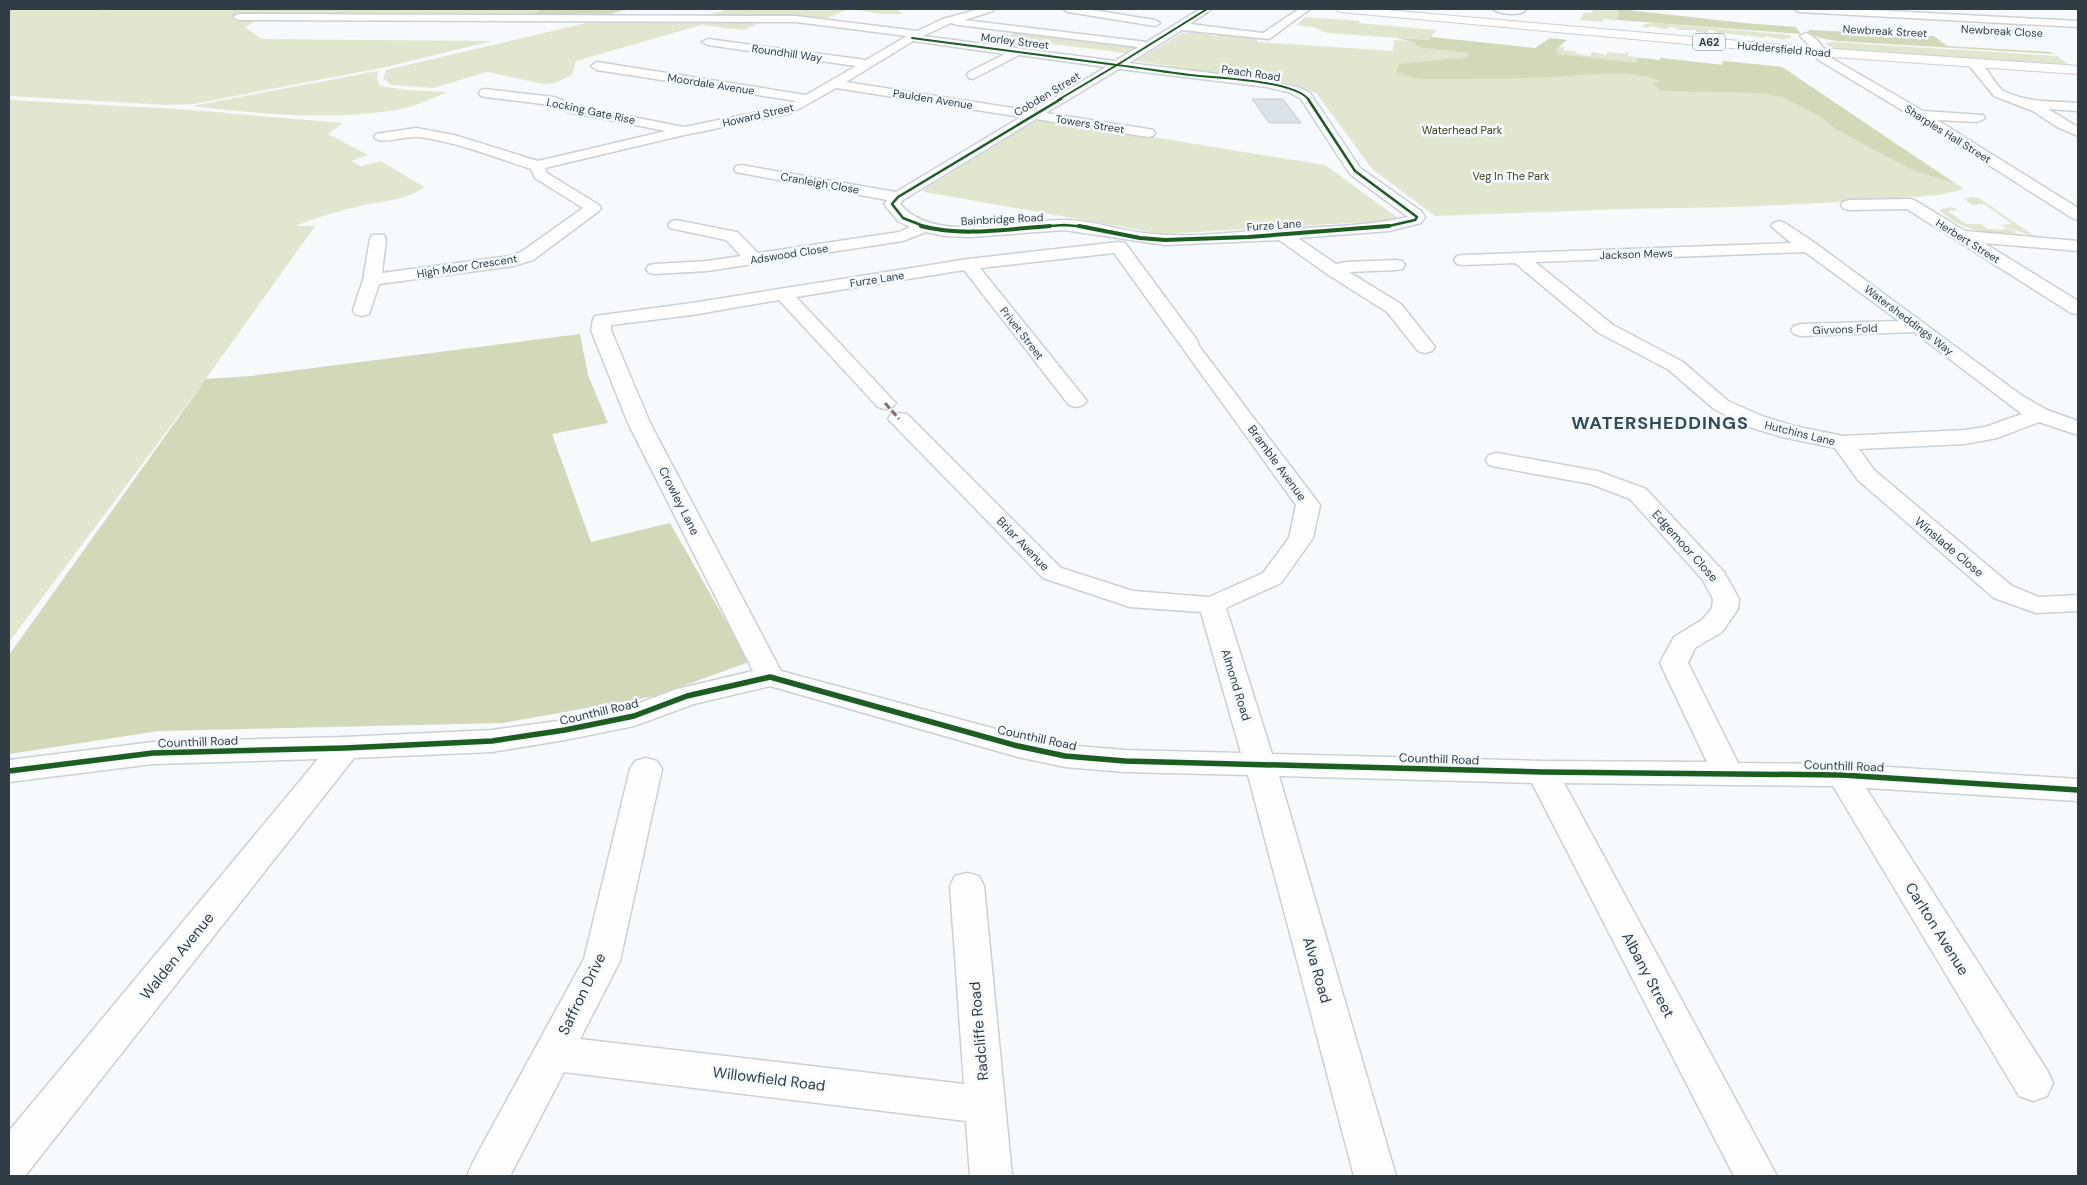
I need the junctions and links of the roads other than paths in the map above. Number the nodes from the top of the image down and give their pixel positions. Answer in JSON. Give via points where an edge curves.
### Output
{"nodes":[{"id":1,"x":636,"y":9,"type":"edge"},
{"id":2,"x":716,"y":9,"type":"edge"},
{"id":3,"x":989,"y":9,"type":"edge"},
{"id":4,"x":1068,"y":9,"type":"edge"},
{"id":5,"x":1207,"y":9,"type":"edge"},
{"id":6,"x":1306,"y":9,"type":"edge"},
{"id":7,"x":1340,"y":9,"type":"edge"},
{"id":8,"x":1498,"y":9,"type":"edge"},
{"id":9,"x":1798,"y":9,"type":"edge"},
{"id":10,"x":1952,"y":9,"type":"edge"},
{"id":11,"x":1521,"y":10,"type":"edge"},
{"id":12,"x":2051,"y":12,"type":"dead end"},
{"id":13,"x":1912,"y":15,"type":"junction"},
{"id":14,"x":238,"y":17,"type":"dead end"},
{"id":15,"x":610,"y":18,"type":"junction"},
{"id":16,"x":688,"y":18,"type":"junction"},
{"id":17,"x":1966,"y":18,"type":"junction"},
{"id":18,"x":948,"y":21,"type":"junction"},
{"id":19,"x":1155,"y":23,"type":"dead end"},
{"id":20,"x":2073,"y":23,"type":"edge"},
{"id":21,"x":1515,"y":24,"type":"junction"},
{"id":22,"x":1178,"y":26,"type":"junction"},
{"id":23,"x":1926,"y":27,"type":"joint"},
{"id":24,"x":1808,"y":30,"type":"dead end"},
{"id":25,"x":2078,"y":35,"type":"edge"},
{"id":26,"x":915,"y":36,"type":"junction"},
{"id":27,"x":708,"y":42,"type":"dead end"},
{"id":28,"x":1147,"y":45,"type":"junction"},
{"id":29,"x":1017,"y":52,"type":"junction"},
{"id":30,"x":1819,"y":52,"type":"junction"},
{"id":31,"x":635,"y":62,"type":"dead end"},
{"id":32,"x":867,"y":64,"type":"junction"},
{"id":33,"x":1974,"y":64,"type":"junction"},
{"id":34,"x":1115,"y":65,"type":"junction"},
{"id":35,"x":597,"y":66,"type":"dead end"},
{"id":36,"x":616,"y":69,"type":"junction"},
{"id":37,"x":2078,"y":70,"type":"edge"},
{"id":38,"x":973,"y":75,"type":"dead end"},
{"id":39,"x":1208,"y":77,"type":"junction"},
{"id":40,"x":834,"y":84,"type":"junction"},
{"id":41,"x":1196,"y":88,"type":"dead end"},
{"id":42,"x":510,"y":89,"type":"dead end"},
{"id":43,"x":806,"y":100,"type":"junction"},
{"id":44,"x":2030,"y":104,"type":"junction"},
{"id":45,"x":2078,"y":106,"type":"edge"},
{"id":46,"x":1032,"y":115,"type":"junction"},
{"id":47,"x":1920,"y":115,"type":"junction"},
{"id":48,"x":1978,"y":118,"type":"dead end"},
{"id":49,"x":684,"y":131,"type":"junction"},
{"id":50,"x":2078,"y":132,"type":"edge"},
{"id":51,"x":1148,"y":133,"type":"dead end"},
{"id":52,"x":381,"y":137,"type":"dead end"},
{"id":53,"x":537,"y":166,"type":"junction"},
{"id":54,"x":741,"y":168,"type":"dead end"},
{"id":55,"x":2034,"y":189,"type":"junction"},
{"id":56,"x":2070,"y":192,"type":"dead end"},
{"id":57,"x":898,"y":197,"type":"junction"},
{"id":58,"x":1849,"y":204,"type":"dead end"},
{"id":59,"x":2078,"y":215,"type":"edge"},
{"id":60,"x":1417,"y":217,"type":"joint"},
{"id":61,"x":676,"y":225,"type":"dead end"},
{"id":62,"x":1779,"y":226,"type":"dead end"},
{"id":63,"x":922,"y":228,"type":"junction"},
{"id":64,"x":1281,"y":234,"type":"junction"},
{"id":65,"x":1961,"y":236,"type":"junction"},
{"id":66,"x":378,"y":239,"type":"dead end"},
{"id":67,"x":1125,"y":242,"type":"junction"},
{"id":68,"x":2078,"y":246,"type":"edge"},
{"id":69,"x":1809,"y":247,"type":"junction"},
{"id":70,"x":754,"y":259,"type":"junction"},
{"id":71,"x":1520,"y":259,"type":"junction"},
{"id":72,"x":1464,"y":260,"type":"dead end"},
{"id":73,"x":968,"y":264,"type":"junction"},
{"id":74,"x":1396,"y":265,"type":"dead end"},
{"id":75,"x":655,"y":269,"type":"dead end"},
{"id":76,"x":1333,"y":270,"type":"junction"},
{"id":77,"x":372,"y":280,"type":"junction"},
{"id":78,"x":782,"y":293,"type":"junction"},
{"id":79,"x":2078,"y":309,"type":"edge"},
{"id":80,"x":362,"y":310,"type":"dead end"},
{"id":81,"x":602,"y":320,"type":"joint"},
{"id":82,"x":1918,"y":326,"type":"junction"},
{"id":83,"x":1802,"y":330,"type":"dead end"},
{"id":84,"x":1425,"y":347,"type":"dead end"},
{"id":85,"x":1076,"y":401,"type":"dead end"},
{"id":86,"x":2040,"y":415,"type":"junction"},
{"id":87,"x":2078,"y":428,"type":"edge"},
{"id":88,"x":1843,"y":444,"type":"junction"},
{"id":89,"x":1496,"y":460,"type":"dead end"},
{"id":90,"x":2078,"y":603,"type":"edge"},
{"id":91,"x":1212,"y":605,"type":"junction"},
{"id":92,"x":770,"y":677,"type":"junction"},
{"id":93,"x":345,"y":748,"type":"junction"},
{"id":94,"x":1260,"y":764,"type":"junction"},
{"id":95,"x":646,"y":769,"type":"dead end"},
{"id":96,"x":9,"y":771,"type":"edge"},
{"id":97,"x":1542,"y":772,"type":"junction"},
{"id":98,"x":1728,"y":772,"type":"junction"},
{"id":99,"x":1842,"y":775,"type":"junction"},
{"id":100,"x":2041,"y":787,"type":"junction"},
{"id":101,"x":2078,"y":790,"type":"edge"},
{"id":102,"x":2078,"y":807,"type":"edge"},
{"id":103,"x":967,"y":886,"type":"dead end"},
{"id":104,"x":553,"y":1053,"type":"junction"},
{"id":105,"x":2033,"y":1084,"type":"dead end"},
{"id":106,"x":985,"y":1105,"type":"junction"},
{"id":107,"x":9,"y":1164,"type":"edge"},
{"id":108,"x":488,"y":1176,"type":"edge"},
{"id":109,"x":991,"y":1176,"type":"edge"},
{"id":110,"x":1374,"y":1176,"type":"edge"},
{"id":111,"x":1756,"y":1176,"type":"edge"}],
"edges":[{"from":1,"to":15,"type":"street"},
{"from":2,"to":16,"type":"street"},
{"from":3,"to":18,"type":"street","name":"Howard Street"},
{"from":4,"to":19,"type":"street"},
{"from":5,"to":22,"type":"street","name":"Cobden Street"},
{"from":6,"to":22,"type":"street","via":[[1265,37]]},
{"from":7,"to":21,"type":"main road","name":"Huddersfield Road","number":"A62"},
{"from":8,"to":11,"type":"street"},
{"from":9,"to":13,"type":"street"},
{"from":10,"to":17,"type":"street"},
{"from":11,"to":21,"type":"street"},
{"from":12,"to":20,"type":"street"},
{"from":13,"to":17,"type":"street"},
{"from":13,"to":23,"type":"street","name":"Newbreak Street"},
{"from":14,"to":15,"type":"street","name":"Morley Street"},
{"from":15,"to":16,"type":"street","name":"Morley Street"},
{"from":16,"to":26,"type":"street","name":"Morley Street","via":[[796,18]]},
{"from":17,"to":20,"type":"street"},
{"from":18,"to":26,"type":"street","name":"Howard Street"},
{"from":18,"to":28,"type":"street"},
{"from":21,"to":30,"type":"main road","name":"Huddersfield Road","number":"A62"},
{"from":22,"to":28,"type":"street","name":"Cobden Street"},
{"from":23,"to":25,"type":"street","name":"Newbreak Close"},
{"from":24,"to":30,"type":"street","name":"Sharples Hall Street"},
{"from":26,"to":29,"type":"street","name":"Morley Street"},
{"from":26,"to":32,"type":"street","name":"Howard Street"},
{"from":27,"to":32,"type":"street","name":"Roundhill Way"},
{"from":28,"to":34,"type":"street","name":"Cobden Street"},
{"from":29,"to":34,"type":"street","name":"Morley Street"},
{"from":29,"to":38,"type":"street"},
{"from":30,"to":33,"type":"main road","name":"Huddersfield Road","number":"A62"},
{"from":30,"to":47,"type":"street","name":"Sharples Hall Street","via":[[1821,57]]},
{"from":31,"to":36,"type":"street","name":"Moordale Avenue"},
{"from":32,"to":40,"type":"street","name":"Howard Street"},
{"from":33,"to":37,"type":"main road","name":"Huddersfield Road","number":"A62"},
{"from":33,"to":44,"type":"street","via":[[1998,93]]},
{"from":34,"to":39,"type":"street","name":"Peach Road"},
{"from":34,"to":46,"type":"street","name":"Cobden Street"},
{"from":35,"to":36,"type":"street","name":"Moordale Avenue"},
{"from":36,"to":43,"type":"street","name":"Moordale Avenue"},
{"from":39,"to":41,"type":"street"},
{"from":39,"to":60,"type":"street","name":"Peach Road","via":[[1282,87],[1306,96],[1356,171]]},
{"from":40,"to":43,"type":"street","name":"Howard Street"},
{"from":40,"to":46,"type":"street","name":"Paulden Avenue"},
{"from":42,"to":49,"type":"street","name":"Locking Gate Rise","via":[[491,94],[554,101],[572,109]]},
{"from":43,"to":49,"type":"street","name":"Howard Street","via":[[787,110]]},
{"from":44,"to":45,"type":"street"},
{"from":44,"to":50,"type":"street"},
{"from":46,"to":51,"type":"street","name":"Towers Street"},
{"from":46,"to":57,"type":"street","name":"Cobden Street"},
{"from":47,"to":48,"type":"street"},
{"from":47,"to":55,"type":"street","name":"Sharples Hall Street"},
{"from":49,"to":53,"type":"street","name":"Howard Street"},
{"from":52,"to":53,"type":"street","name":"High Moor Crescent","via":[[416,132],[449,138]]},
{"from":53,"to":77,"type":"street","name":"High Moor Crescent","via":[[540,175],[593,208],[527,256],[513,261]]},
{"from":54,"to":57,"type":"street","name":"Cranleigh Close"},
{"from":55,"to":56,"type":"street"},
{"from":55,"to":59,"type":"street","name":"Sharples Hall Street"},
{"from":57,"to":63,"type":"street","name":"Bainbridge Road","via":[[892,204],[896,212]]},
{"from":58,"to":65,"type":"street","name":"Herbert Street","via":[[1910,204]]},
{"from":60,"to":64,"type":"street","name":"Furze Lane","via":[[1411,222],[1396,225]]},
{"from":61,"to":70,"type":"street","via":[[731,236]]},
{"from":62,"to":69,"type":"street","name":"Watersheddings Way"},
{"from":63,"to":67,"type":"street","name":"Bainbridge Road","via":[[949,232],[1066,225]]},
{"from":63,"to":70,"type":"street","name":"Adswood Close","via":[[904,236]]},
{"from":64,"to":67,"type":"street","name":"Furze Lane"},
{"from":64,"to":76,"type":"street"},
{"from":65,"to":68,"type":"street"},
{"from":65,"to":79,"type":"street","name":"Herbert Street"},
{"from":66,"to":77,"type":"street"},
{"from":67,"to":73,"type":"street","name":"Furze Lane"},
{"from":67,"to":91,"type":"street","name":"Bramble Avenue","via":[[1192,347],[1308,504],[1301,538],[1272,578]]},
{"from":69,"to":71,"type":"street","name":"Jackson Mews"},
{"from":69,"to":82,"type":"street","name":"Watersheddings Way"},
{"from":70,"to":75,"type":"street","name":"Adswood Close"},
{"from":71,"to":72,"type":"street","name":"Jackson Mews"},
{"from":71,"to":88,"type":"street","name":"Hutchins Lane","via":[[1606,329],[1676,366],[1721,405],[1754,421]]},
{"from":73,"to":78,"type":"street","name":"Furze Lane"},
{"from":73,"to":85,"type":"street","name":"Privet Street"},
{"from":74,"to":76,"type":"street"},
{"from":76,"to":84,"type":"street","via":[[1394,308]]},
{"from":77,"to":80,"type":"street"},
{"from":78,"to":81,"type":"street","name":"Furze Lane"},
{"from":78,"to":91,"type":"street","name":"Briar Avenue","via":[[892,411],[1052,573],[1130,599]]},
{"from":81,"to":92,"type":"street","name":"Crowley Lane","via":[[600,330],[639,423]]},
{"from":82,"to":83,"type":"street","name":"Givvons Fold"},
{"from":82,"to":86,"type":"street","name":"Watersheddings Way"},
{"from":86,"to":87,"type":"street","name":"Watersheddings Way"},
{"from":86,"to":88,"type":"street","name":"Hutchins Lane","via":[[1989,433],[1965,437]]},
{"from":88,"to":90,"type":"street","name":"Winslade Close","via":[[1866,475],[2003,592],[2036,605]]},
{"from":89,"to":98,"type":"street","name":"Edgemoor Close","via":[[1597,478],[1638,494],[1715,577],[1726,599],[1725,609],[1712,626],[1684,642],[1674,663]]},
{"from":91,"to":94,"type":"street","name":"Almond Road"},
{"from":92,"to":93,"type":"street","name":"Counthill Road","via":[[687,696],[634,716],[565,730],[492,741]]},
{"from":92,"to":94,"type":"street","name":"Counthill Road","via":[[1065,756]]},
{"from":93,"to":96,"type":"street","name":"Counthill Road","via":[[153,754]]},
{"from":93,"to":107,"type":"street","name":"Walden Avenue"},
{"from":94,"to":97,"type":"street","name":"Counthill Road"},
{"from":94,"to":110,"type":"street","name":"Alva Road"},
{"from":95,"to":104,"type":"street","name":"Saffron Drive","via":[[602,961]]},
{"from":97,"to":98,"type":"street","name":"Counthill Road"},
{"from":97,"to":111,"type":"street","name":"Albany Street"},
{"from":98,"to":99,"type":"street","name":"Counthill Road"},
{"from":99,"to":100,"type":"street","name":"Counthill Road"},
{"from":99,"to":105,"type":"street","name":"Carlton Avenue"},
{"from":100,"to":101,"type":"street","name":"Counthill Road"},
{"from":100,"to":102,"type":"street"},
{"from":103,"to":106,"type":"street","name":"Radcliffe Road"},
{"from":104,"to":106,"type":"street","name":"Willowfield Road"},
{"from":104,"to":108,"type":"street","name":"Saffron Drive"},
{"from":106,"to":109,"type":"street","name":"Radcliffe Road"}]}
